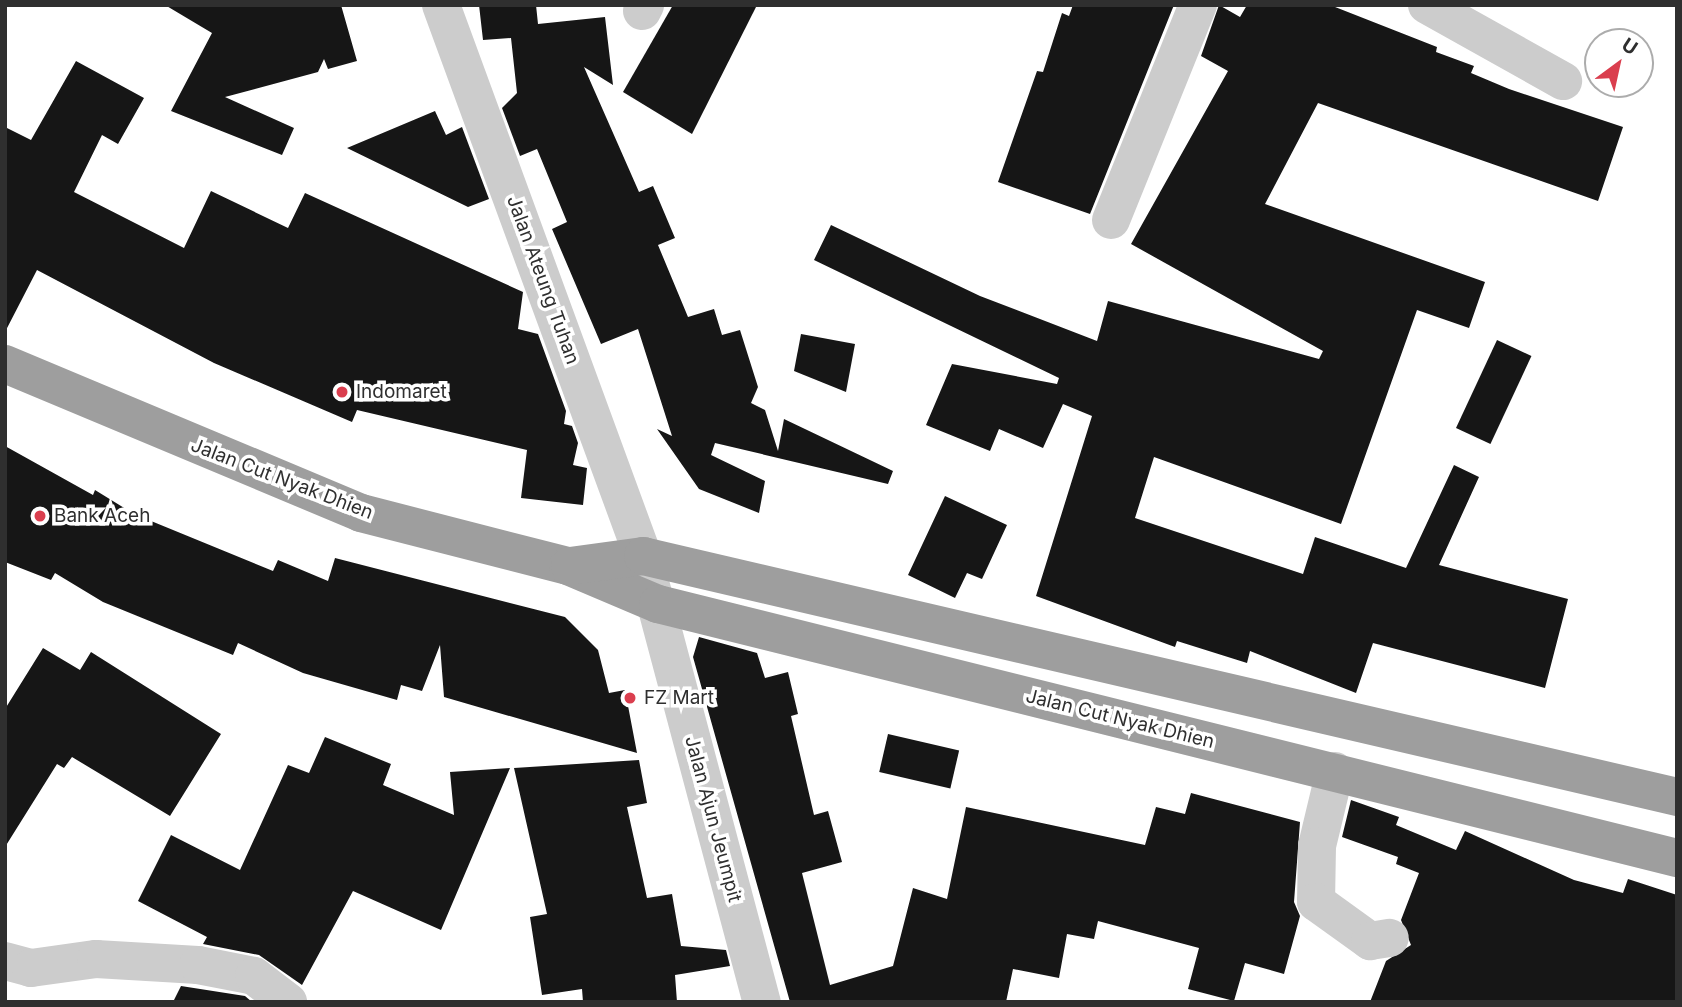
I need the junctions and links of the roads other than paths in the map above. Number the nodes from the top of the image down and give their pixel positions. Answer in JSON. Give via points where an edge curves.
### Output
{"nodes":[{"id":1,"x":441,"y":5,"type":"edge"},
{"id":2,"x":1198,"y":5,"type":"edge"},
{"id":3,"x":1427,"y":5,"type":"edge"},
{"id":4,"x":1563,"y":81,"type":"dead end"},
{"id":5,"x":1111,"y":220,"type":"dead end"},
{"id":6,"x":5,"y":364,"type":"edge"},
{"id":7,"x":643,"y":556,"type":"junction"},
{"id":8,"x":568,"y":566,"type":"junction"},
{"id":9,"x":658,"y":604,"type":"junction"},
{"id":10,"x":1335,"y":771,"type":"junction"},
{"id":11,"x":1677,"y":797,"type":"edge"},
{"id":12,"x":1677,"y":858,"type":"edge"},
{"id":13,"x":1390,"y":938,"type":"dead end"},
{"id":14,"x":5,"y":961,"type":"edge"},
{"id":15,"x":288,"y":1002,"type":"edge"},
{"id":16,"x":762,"y":1002,"type":"edge"}],
"edges":[{"from":1,"to":7,"type":"street","name":"Jalan Ateung Tuhan"},
{"from":2,"to":5,"type":"street"},
{"from":3,"to":4,"type":"street"},
{"from":6,"to":8,"type":"highway","name":"Jalan Cut Nyak Dhien","via":[[361,513]]},
{"from":7,"to":8,"type":"highway","name":"Jalan Cut Nyak Dhien"},
{"from":7,"to":9,"type":"street","name":"Jalan Ajun Jeumpit"},
{"from":7,"to":11,"type":"highway","name":"Jalan Cut Nyak Dhien"},
{"from":8,"to":9,"type":"highway","name":"Jalan Cut Nyak Dhien"},
{"from":9,"to":10,"type":"highway","name":"Jalan Cut Nyak Dhien"},
{"from":9,"to":16,"type":"street","name":"Jalan Ajun Jeumpit"},
{"from":10,"to":12,"type":"highway","name":"Jalan Cut Nyak Dhien"},
{"from":10,"to":13,"type":"street","via":[[1317,846],[1315,902],[1370,941]]},
{"from":14,"to":15,"type":"street","via":[[31,968],[96,959],[198,965],[254,976]]}]}
